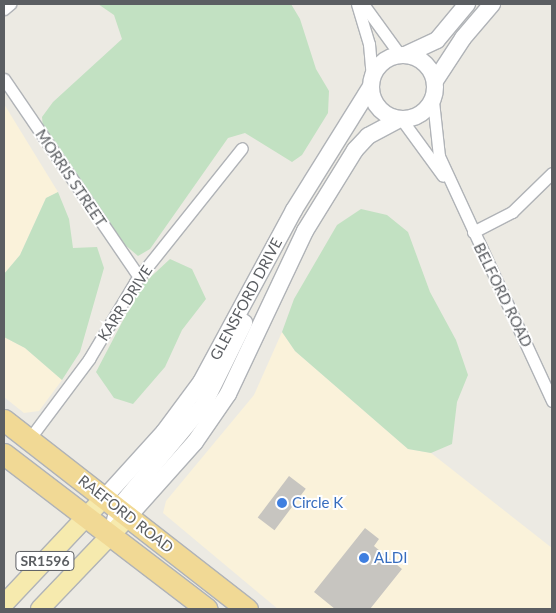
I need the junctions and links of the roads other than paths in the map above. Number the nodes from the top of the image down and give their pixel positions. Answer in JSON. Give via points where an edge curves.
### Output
{"nodes":[{"id":1,"x":10,"y":4,"type":"edge"},
{"id":2,"x":357,"y":4,"type":"edge"},
{"id":3,"x":363,"y":4,"type":"edge"},
{"id":4,"x":467,"y":4,"type":"edge"},
{"id":5,"x":492,"y":4,"type":"edge"},
{"id":6,"x":4,"y":9,"type":"edge"},
{"id":7,"x":403,"y":55,"type":"junction"},
{"id":8,"x":4,"y":79,"type":"edge"},
{"id":9,"x":435,"y":81,"type":"junction"},
{"id":10,"x":371,"y":83,"type":"junction"},
{"id":11,"x":432,"y":101,"type":"junction"},
{"id":12,"x":400,"y":120,"type":"junction"},
{"id":13,"x":242,"y":148,"type":"dead end"},
{"id":14,"x":552,"y":173,"type":"edge"},
{"id":15,"x":453,"y":189,"type":"junction"},
{"id":16,"x":473,"y":232,"type":"junction"},
{"id":17,"x":139,"y":277,"type":"junction"},
{"id":18,"x":548,"y":380,"type":"edge"},
{"id":19,"x":552,"y":401,"type":"edge"},
{"id":20,"x":4,"y":420,"type":"edge"},
{"id":21,"x":30,"y":438,"type":"junction"},
{"id":22,"x":4,"y":454,"type":"edge"},
{"id":23,"x":118,"y":507,"type":"junction"},
{"id":24,"x":86,"y":518,"type":"junction"},
{"id":25,"x":110,"y":536,"type":"junction"},
{"id":26,"x":4,"y":604,"type":"edge"},
{"id":27,"x":40,"y":609,"type":"edge"},
{"id":28,"x":207,"y":609,"type":"edge"},
{"id":29,"x":247,"y":609,"type":"edge"}],
"edges":[{"from":1,"to":6,"type":"street"},
{"from":2,"to":10,"type":"street","via":[[369,44]]},
{"from":3,"to":7,"type":"street"},
{"from":4,"to":7,"type":"main road","via":[[436,40]]},
{"from":5,"to":9,"type":"main road","via":[[463,38]]},
{"from":7,"to":9,"type":"main road","via":[[425,63]]},
{"from":7,"to":10,"type":"main road","via":[[385,60]]},
{"from":8,"to":17,"type":"street","name":"MORRIS STREET"},
{"from":9,"to":11,"type":"main road"},
{"from":10,"to":12,"type":"main road","via":[[378,109]]},
{"from":10,"to":23,"type":"main road","name":"GLENSFORD DRIVE","via":[[294,210],[261,277],[236,345],[203,406]]},
{"from":11,"to":12,"type":"main road","via":[[418,116]]},
{"from":11,"to":15,"type":"street","name":"BELFORD ROAD","via":[[434,137]]},
{"from":12,"to":15,"type":"street","name":"BELFORD ROAD"},
{"from":12,"to":23,"type":"main road","name":"GLENSFORD DRIVE","via":[[368,136],[355,150],[305,231],[228,394],[195,442]]},
{"from":13,"to":17,"type":"street","name":"KARR DRIVE"},
{"from":14,"to":16,"type":"street","via":[[512,212]]},
{"from":15,"to":16,"type":"street","name":"BELFORD ROAD"},
{"from":16,"to":18,"type":"street","name":"BELFORD ROAD"},
{"from":17,"to":21,"type":"street","name":"KARR DRIVE","via":[[90,359]]},
{"from":18,"to":19,"type":"street","name":"BELFORD ROAD"},
{"from":20,"to":21,"type":"highway","name":"RAEFORD ROAD"},
{"from":21,"to":23,"type":"highway","name":"RAEFORD ROAD"},
{"from":22,"to":24,"type":"highway","name":"RAEFORD ROAD"},
{"from":23,"to":24,"type":"main road","number":"SR1596"},
{"from":23,"to":25,"type":"main road"},
{"from":23,"to":29,"type":"highway","name":"RAEFORD ROAD"},
{"from":24,"to":25,"type":"highway","name":"RAEFORD ROAD"},
{"from":24,"to":26,"type":"main road","number":"SR1596"},
{"from":25,"to":27,"type":"main road","number":"SR1596"},
{"from":25,"to":28,"type":"highway","name":"RAEFORD ROAD"}]}
